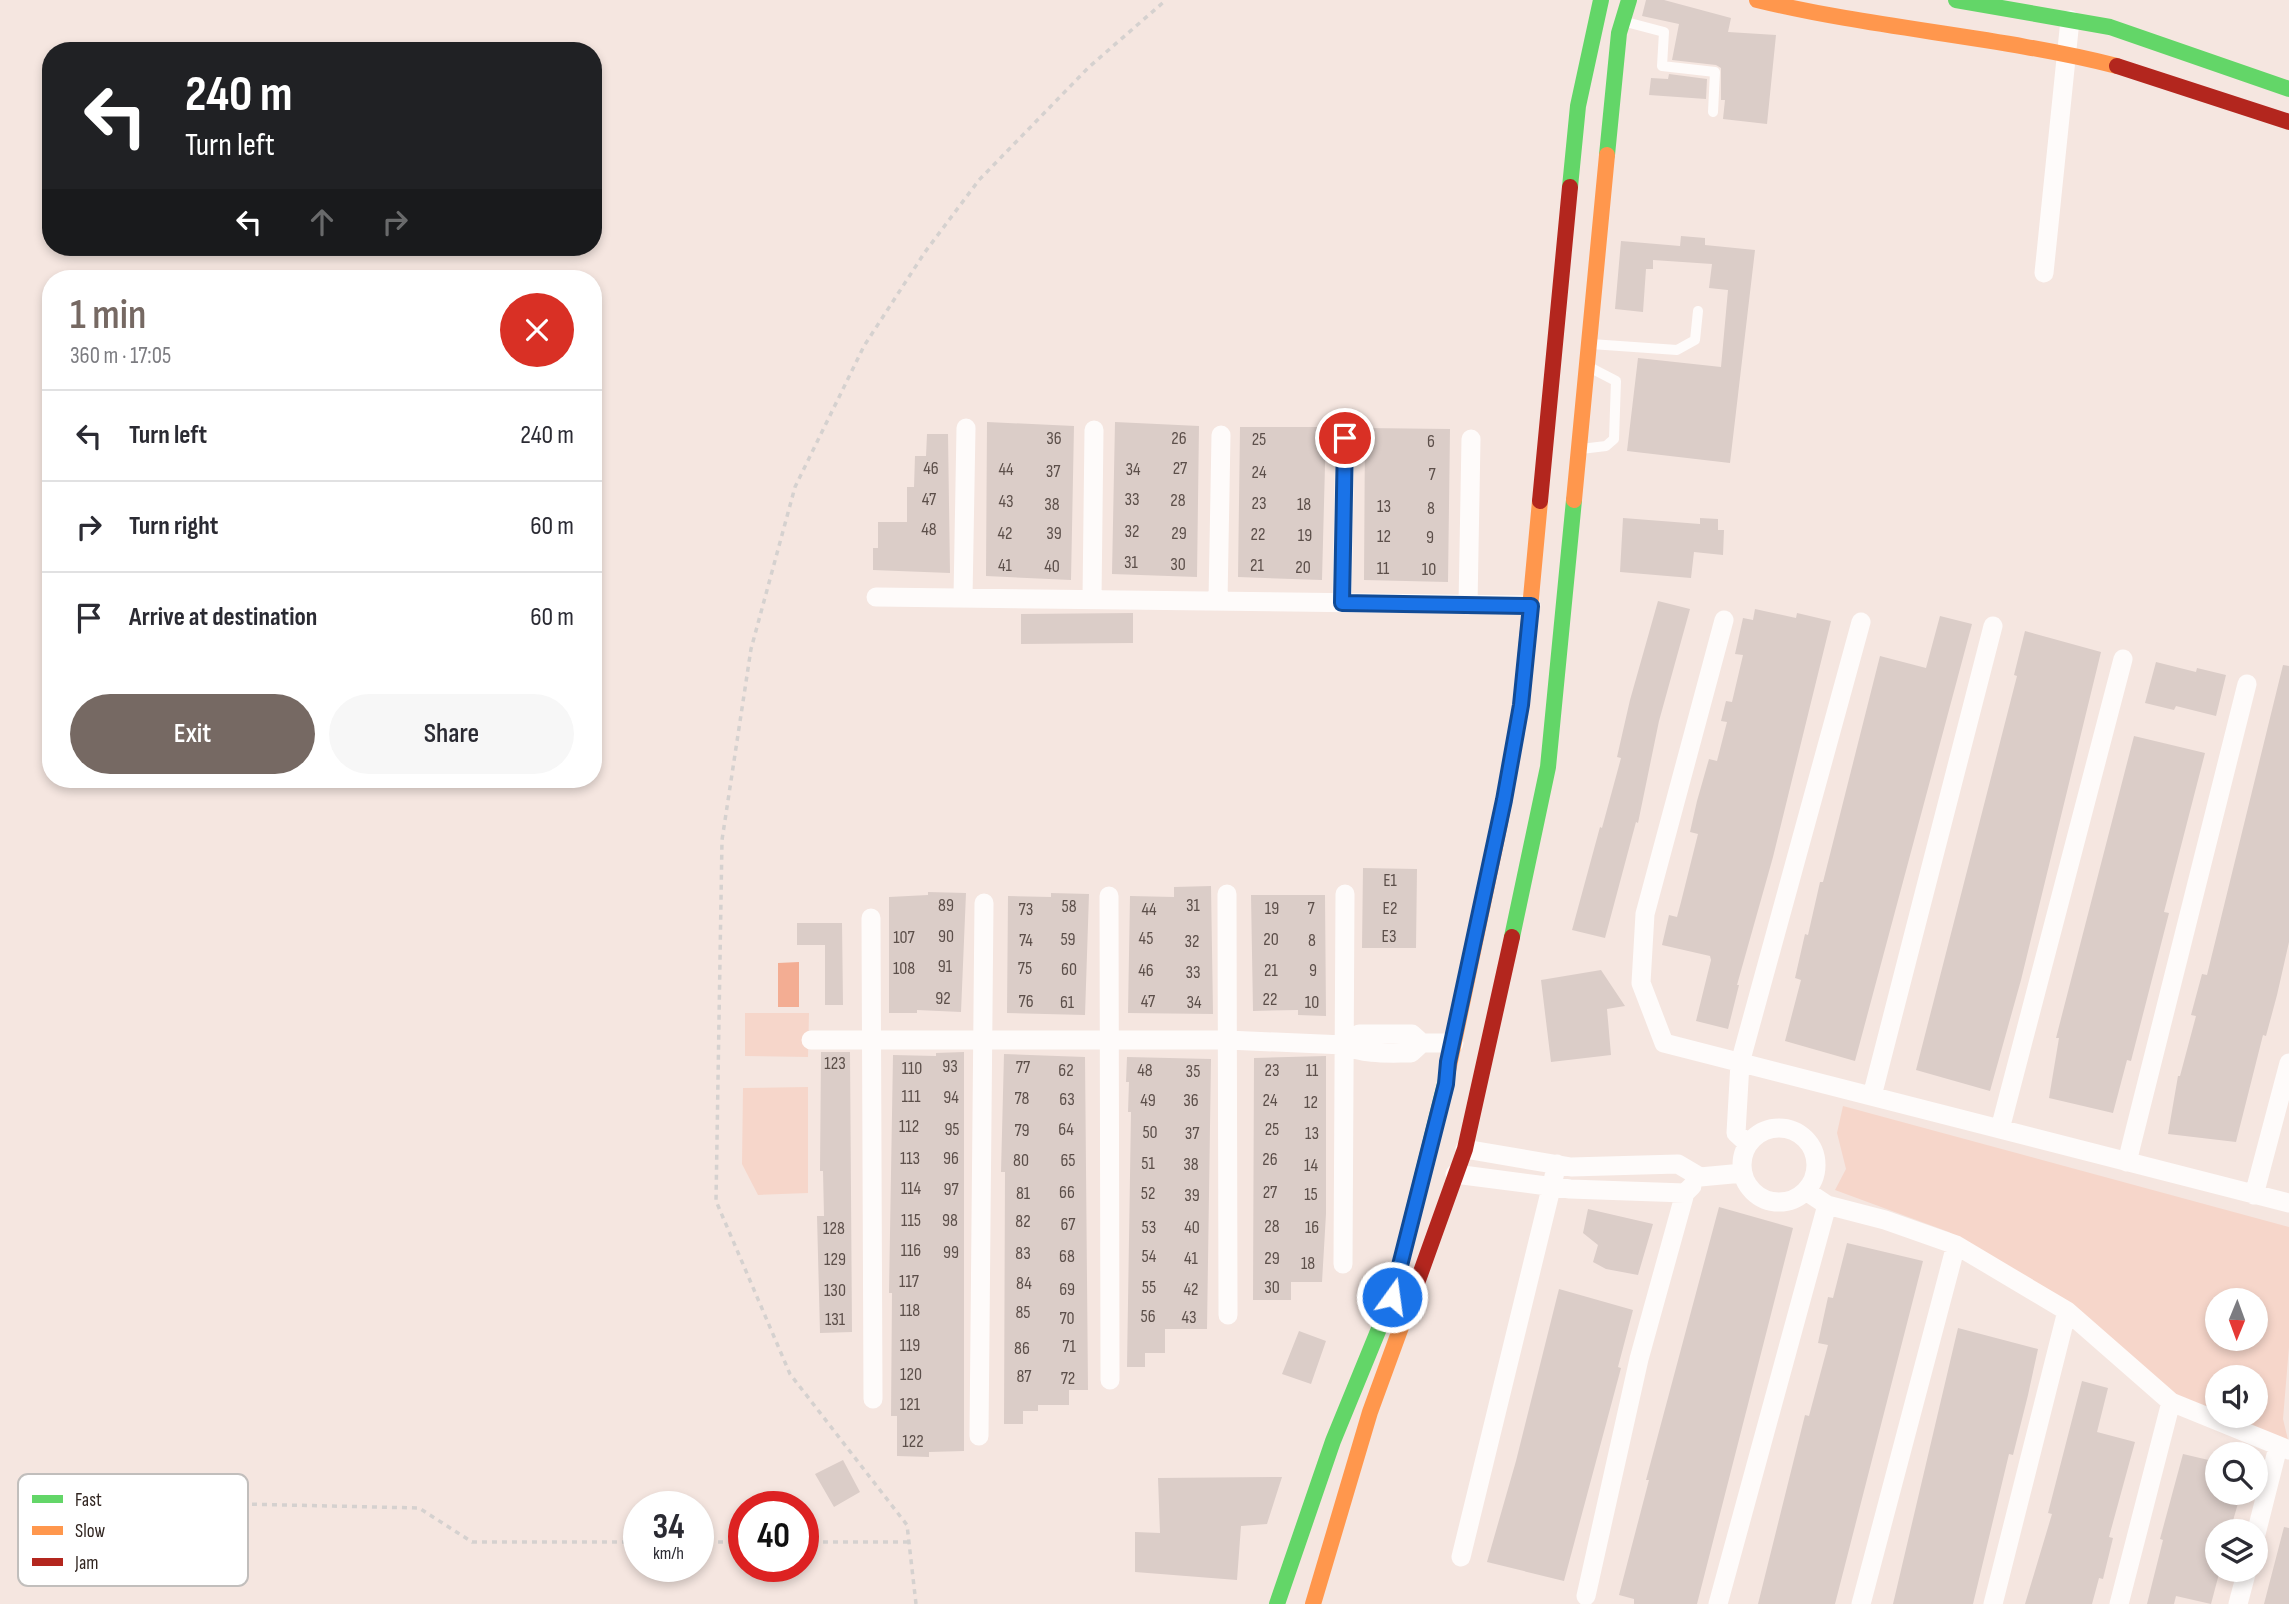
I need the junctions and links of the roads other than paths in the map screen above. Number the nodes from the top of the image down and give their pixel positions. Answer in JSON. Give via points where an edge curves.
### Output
{"nodes":[{"id":1,"x":1601,"y":0,"type":"edge"},
{"id":2,"x":1629,"y":0,"type":"edge"},
{"id":3,"x":1757,"y":0,"type":"edge"},
{"id":4,"x":1956,"y":0,"type":"edge"},
{"id":5,"x":2070,"y":20,"type":"junction"},
{"id":6,"x":1623,"y":21,"type":"junction"},
{"id":7,"x":2065,"y":54,"type":"junction"},
{"id":8,"x":2289,"y":89,"type":"edge"},
{"id":9,"x":1713,"y":112,"type":"dead end"},
{"id":10,"x":2289,"y":122,"type":"edge"},
{"id":11,"x":2044,"y":273,"type":"dead end"},
{"id":12,"x":1698,"y":311,"type":"dead end"},
{"id":13,"x":1590,"y":344,"type":"junction"},
{"id":14,"x":1588,"y":367,"type":"junction"},
{"id":15,"x":966,"y":428,"type":"dead end"},
{"id":16,"x":1094,"y":430,"type":"dead end"},
{"id":17,"x":1220,"y":435,"type":"dead end"},
{"id":18,"x":1345,"y":438,"type":"dead end"},
{"id":19,"x":1471,"y":439,"type":"dead end"},
{"id":20,"x":1580,"y":449,"type":"junction"},
{"id":21,"x":1540,"y":514,"type":"junction"},
{"id":22,"x":1573,"y":516,"type":"junction"},
{"id":23,"x":876,"y":597,"type":"dead end"},
{"id":24,"x":963,"y":598,"type":"junction"},
{"id":25,"x":1092,"y":599,"type":"junction"},
{"id":26,"x":1218,"y":601,"type":"junction"},
{"id":27,"x":1342,"y":603,"type":"junction"},
{"id":28,"x":1468,"y":605,"type":"junction"},
{"id":29,"x":1531,"y":606,"type":"junction"},
{"id":30,"x":1724,"y":620,"type":"dead end"},
{"id":31,"x":1860,"y":622,"type":"dead end"},
{"id":32,"x":1993,"y":626,"type":"dead end"},
{"id":33,"x":2123,"y":659,"type":"dead end"},
{"id":34,"x":2247,"y":684,"type":"dead end"},
{"id":35,"x":1227,"y":894,"type":"dead end"},
{"id":36,"x":1345,"y":894,"type":"dead end"},
{"id":37,"x":1109,"y":896,"type":"dead end"},
{"id":38,"x":984,"y":903,"type":"dead end"},
{"id":39,"x":871,"y":918,"type":"dead end"},
{"id":40,"x":811,"y":1040,"type":"dead end"},
{"id":41,"x":984,"y":1040,"type":"junction"},
{"id":42,"x":1227,"y":1040,"type":"junction"},
{"id":43,"x":870,"y":1041,"type":"junction"},
{"id":44,"x":1109,"y":1041,"type":"junction"},
{"id":45,"x":1454,"y":1043,"type":"junction"},
{"id":46,"x":1344,"y":1045,"type":"junction"},
{"id":47,"x":1740,"y":1063,"type":"junction"},
{"id":48,"x":2289,"y":1063,"type":"edge"},
{"id":49,"x":1872,"y":1096,"type":"junction"},
{"id":50,"x":2000,"y":1129,"type":"junction"},
{"id":51,"x":1748,"y":1144,"type":"junction"},
{"id":52,"x":1465,"y":1149,"type":"junction"},
{"id":53,"x":2127,"y":1162,"type":"junction"},
{"id":54,"x":1557,"y":1164,"type":"junction"},
{"id":55,"x":1743,"y":1173,"type":"junction"},
{"id":56,"x":1455,"y":1174,"type":"junction"},
{"id":57,"x":1700,"y":1177,"type":"junction"},
{"id":58,"x":1551,"y":1187,"type":"junction"},
{"id":59,"x":1806,"y":1191,"type":"junction"},
{"id":60,"x":1685,"y":1193,"type":"junction"},
{"id":61,"x":2254,"y":1195,"type":"junction"},
{"id":62,"x":2289,"y":1203,"type":"edge"},
{"id":63,"x":1827,"y":1205,"type":"junction"},
{"id":64,"x":1956,"y":1245,"type":"junction"},
{"id":65,"x":1343,"y":1264,"type":"dead end"},
{"id":66,"x":2067,"y":1311,"type":"junction"},
{"id":67,"x":1228,"y":1315,"type":"dead end"},
{"id":68,"x":1110,"y":1380,"type":"dead end"},
{"id":69,"x":873,"y":1399,"type":"dead end"},
{"id":70,"x":2171,"y":1402,"type":"junction"},
{"id":71,"x":979,"y":1436,"type":"dead end"},
{"id":72,"x":1333,"y":1441,"type":"junction"},
{"id":73,"x":2283,"y":1448,"type":"edge"},
{"id":74,"x":1359,"y":1449,"type":"junction"},
{"id":75,"x":2261,"y":1519,"type":"edge"},
{"id":76,"x":1461,"y":1557,"type":"dead end"},
{"id":77,"x":2244,"y":1582,"type":"edge"},
{"id":78,"x":1586,"y":1596,"type":"dead end"},
{"id":79,"x":1277,"y":1604,"type":"edge"},
{"id":80,"x":1313,"y":1604,"type":"edge"},
{"id":81,"x":1718,"y":1604,"type":"edge"},
{"id":82,"x":1861,"y":1604,"type":"edge"},
{"id":83,"x":1993,"y":1604,"type":"edge"},
{"id":84,"x":2119,"y":1604,"type":"edge"},
{"id":85,"x":2238,"y":1604,"type":"edge"}],
"edges":[{"from":1,"to":21,"type":"street","via":[[1578,106]]},
{"from":2,"to":6,"type":"street"},
{"from":3,"to":7,"type":"street"},
{"from":4,"to":5,"type":"street"},
{"from":5,"to":7,"type":"street"},
{"from":5,"to":8,"type":"street","via":[[2110,27]]},
{"from":6,"to":9,"type":"lane","via":[[1664,32],[1662,66],[1715,72]]},
{"from":6,"to":13,"type":"street"},
{"from":7,"to":10,"type":"street","via":[[2123,66]]},
{"from":7,"to":11,"type":"street"},
{"from":12,"to":13,"type":"lane","via":[[1695,340],[1677,350]]},
{"from":13,"to":14,"type":"street"},
{"from":14,"to":20,"type":"street"},
{"from":14,"to":20,"type":"lane","via":[[1616,381],[1614,439],[1606,446]]},
{"from":15,"to":24,"type":"street"},
{"from":16,"to":25,"type":"street"},
{"from":17,"to":26,"type":"street"},
{"from":18,"to":27,"type":"street"},
{"from":19,"to":28,"type":"street"},
{"from":20,"to":22,"type":"street"},
{"from":21,"to":22,"type":"street"},
{"from":21,"to":29,"type":"street"},
{"from":22,"to":52,"type":"street","via":[[1548,767]]},
{"from":23,"to":24,"type":"street"},
{"from":24,"to":25,"type":"street"},
{"from":25,"to":26,"type":"street"},
{"from":26,"to":27,"type":"street"},
{"from":27,"to":28,"type":"street"},
{"from":28,"to":29,"type":"street"},
{"from":29,"to":45,"type":"street","via":[[1521,705]]},
{"from":30,"to":47,"type":"street","via":[[1645,914],[1641,983],[1664,1043]]},
{"from":31,"to":47,"type":"street"},
{"from":32,"to":49,"type":"street"},
{"from":33,"to":50,"type":"street"},
{"from":34,"to":53,"type":"street"},
{"from":35,"to":42,"type":"street"},
{"from":36,"to":46,"type":"street"},
{"from":37,"to":44,"type":"street"},
{"from":38,"to":41,"type":"street"},
{"from":39,"to":43,"type":"street"},
{"from":40,"to":43,"type":"street"},
{"from":41,"to":43,"type":"street"},
{"from":41,"to":44,"type":"street"},
{"from":41,"to":71,"type":"street"},
{"from":42,"to":44,"type":"street"},
{"from":42,"to":46,"type":"street"},
{"from":42,"to":67,"type":"street"},
{"from":43,"to":69,"type":"street"},
{"from":44,"to":68,"type":"street"},
{"from":45,"to":46,"type":"street","via":[[1422,1043],[1411,1053],[1362,1053]]},
{"from":45,"to":72,"type":"street","via":[[1392,1297]]},
{"from":46,"to":65,"type":"street"},
{"from":47,"to":49,"type":"street"},
{"from":47,"to":51,"type":"street","via":[[1736,1133]]},
{"from":48,"to":61,"type":"street"},
{"from":49,"to":50,"type":"street"},
{"from":50,"to":53,"type":"street"},
{"from":51,"to":55,"type":"street"},
{"from":51,"to":59,"type":"street","via":[[1757,1135],[1780,1128],[1803,1136],[1816,1157],[1813,1181]]},
{"from":52,"to":54,"type":"street"},
{"from":52,"to":56,"type":"street"},
{"from":53,"to":61,"type":"street"},
{"from":54,"to":57,"type":"street","via":[[1678,1164]]},
{"from":54,"to":58,"type":"street"},
{"from":55,"to":57,"type":"street"},
{"from":55,"to":59,"type":"street","via":[[1751,1189],[1772,1202],[1796,1199]]},
{"from":56,"to":58,"type":"street"},
{"from":56,"to":74,"type":"street"},
{"from":57,"to":60,"type":"street"},
{"from":58,"to":60,"type":"street"},
{"from":58,"to":76,"type":"street"},
{"from":59,"to":63,"type":"street"},
{"from":60,"to":78,"type":"street","via":[[1639,1359]]},
{"from":61,"to":62,"type":"street"},
{"from":63,"to":64,"type":"street"},
{"from":63,"to":81,"type":"street"},
{"from":64,"to":66,"type":"street"},
{"from":64,"to":82,"type":"street"},
{"from":66,"to":70,"type":"street"},
{"from":66,"to":83,"type":"street"},
{"from":70,"to":73,"type":"street"},
{"from":70,"to":84,"type":"street"},
{"from":72,"to":74,"type":"street"},
{"from":72,"to":79,"type":"street"},
{"from":73,"to":75,"type":"street"},
{"from":74,"to":80,"type":"street"},
{"from":77,"to":85,"type":"street"}]}
